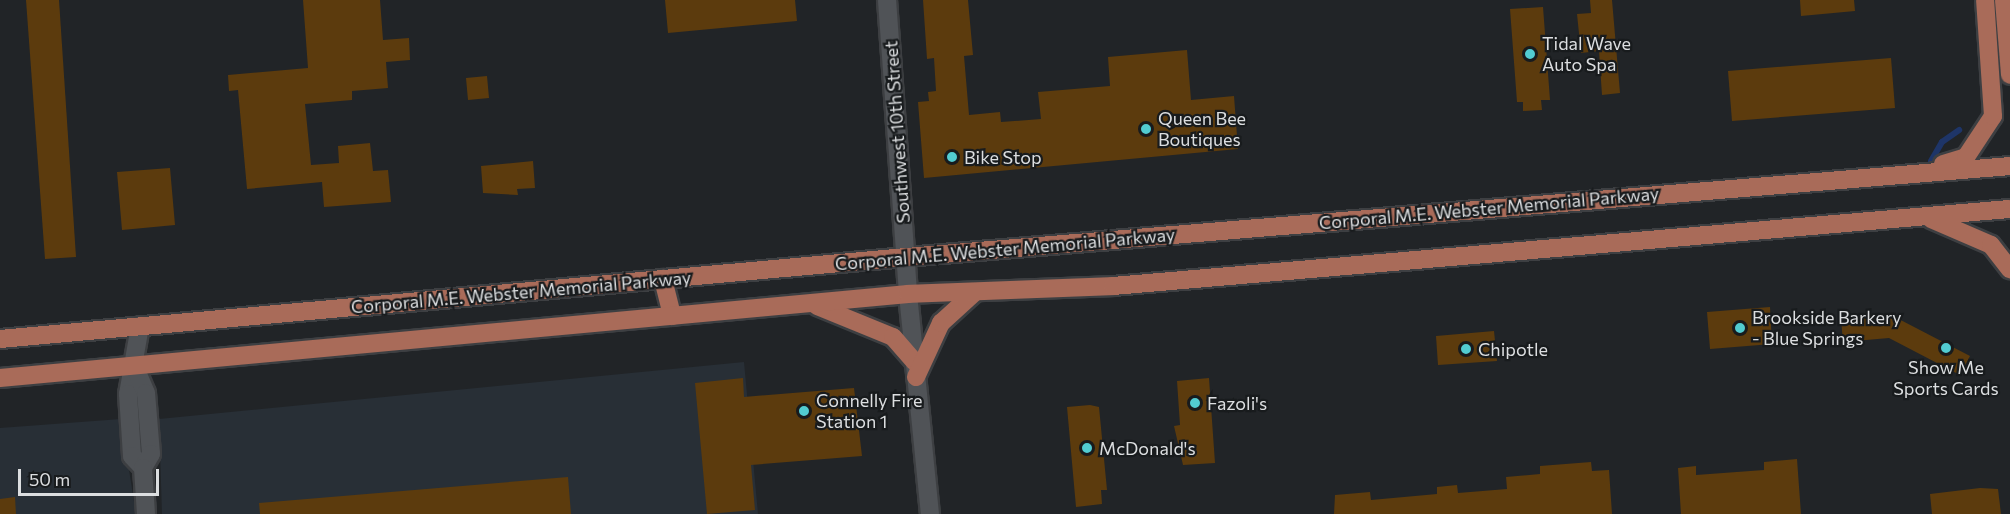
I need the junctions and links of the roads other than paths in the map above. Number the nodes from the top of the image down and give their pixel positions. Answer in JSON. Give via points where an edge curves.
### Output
{"nodes":[{"id":1,"x":887,"y":0,"type":"edge"},
{"id":2,"x":1985,"y":0,"type":"edge"},
{"id":3,"x":2004,"y":0,"type":"edge"},
{"id":4,"x":2010,"y":75,"type":"edge"},
{"id":5,"x":2010,"y":166,"type":"edge"},
{"id":6,"x":1911,"y":173,"type":"junction"},
{"id":7,"x":2010,"y":209,"type":"edge"},
{"id":8,"x":1924,"y":216,"type":"junction"},
{"id":9,"x":906,"y":257,"type":"junction"},
{"id":10,"x":2010,"y":269,"type":"edge"},
{"id":11,"x":663,"y":279,"type":"junction"},
{"id":12,"x":975,"y":291,"type":"junction"},
{"id":13,"x":908,"y":294,"type":"junction"},
{"id":14,"x":807,"y":303,"type":"junction"},
{"id":15,"x":672,"y":316,"type":"junction"},
{"id":16,"x":140,"y":326,"type":"junction"},
{"id":17,"x":0,"y":339,"type":"edge"},
{"id":18,"x":134,"y":365,"type":"junction"},
{"id":19,"x":915,"y":369,"type":"junction"},
{"id":20,"x":0,"y":378,"type":"edge"},
{"id":21,"x":146,"y":514,"type":"edge"},
{"id":22,"x":930,"y":514,"type":"edge"}],
"edges":[{"from":1,"to":9,"type":"street","name":"Southwest 10th Street"},
{"from":2,"to":6,"type":"main road","via":[[1994,116],[1988,130],[1965,157]]},
{"from":3,"to":4,"type":"main road"},
{"from":5,"to":6,"type":"main road","name":"Corporal M.E. Webster Memorial Parkway"},
{"from":6,"to":9,"type":"main road","name":"Corporal M.E. Webster Memorial Parkway"},
{"from":7,"to":8,"type":"main road","name":"Corporal M.E. Webster Memorial Parkway"},
{"from":8,"to":10,"type":"main road","via":[[1985,241]]},
{"from":8,"to":12,"type":"main road","name":"Corporal M.E. Webster Memorial Parkway","via":[[1113,286]]},
{"from":9,"to":11,"type":"main road","name":"Corporal M.E. Webster Memorial Parkway"},
{"from":9,"to":13,"type":"street","name":"Southwest 10th Street"},
{"from":11,"to":15,"type":"main road"},
{"from":11,"to":16,"type":"main road","name":"Corporal M.E. Webster Memorial Parkway"},
{"from":12,"to":13,"type":"main road","name":"Corporal M.E. Webster Memorial Parkway"},
{"from":12,"to":19,"type":"main road","via":[[955,305],[941,323]]},
{"from":13,"to":14,"type":"main road","name":"Corporal M.E. Webster Memorial Parkway"},
{"from":13,"to":19,"type":"street","name":"Southwest 10th Street"},
{"from":14,"to":15,"type":"main road","name":"Corporal M.E. Webster Memorial Parkway"},
{"from":14,"to":19,"type":"main road","via":[[893,337]]},
{"from":15,"to":18,"type":"main road","name":"Corporal M.E. Webster Memorial Parkway"},
{"from":16,"to":17,"type":"main road","name":"Corporal M.E. Webster Memorial Parkway"},
{"from":16,"to":18,"type":"street"},
{"from":18,"to":20,"type":"main road","name":"Corporal M.E. Webster Memorial Parkway"},
{"from":18,"to":21,"type":"street","via":[[129,394],[132,456],[143,468]]},
{"from":19,"to":22,"type":"street","name":"Southwest 10th Street"}]}
